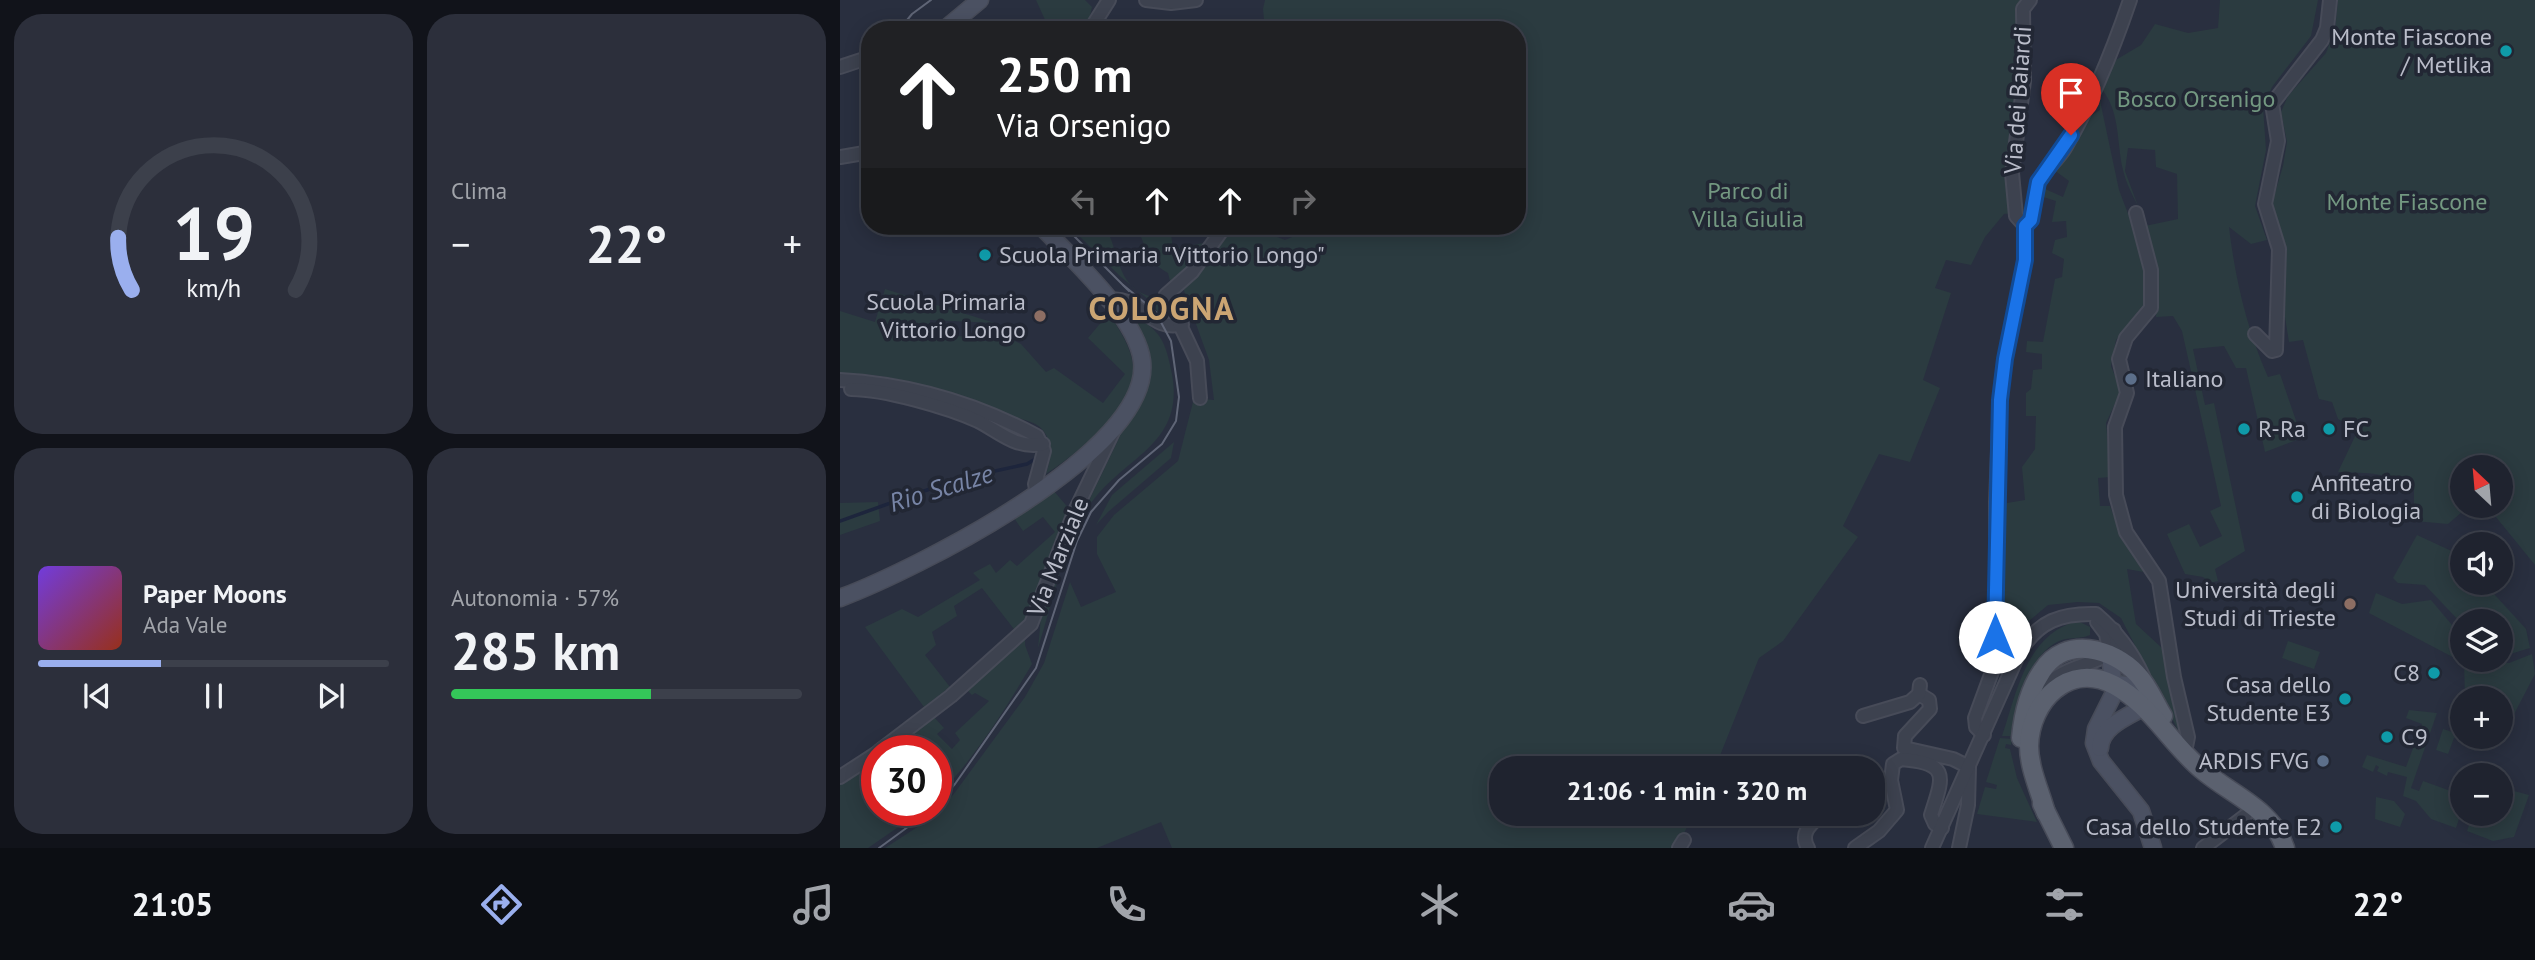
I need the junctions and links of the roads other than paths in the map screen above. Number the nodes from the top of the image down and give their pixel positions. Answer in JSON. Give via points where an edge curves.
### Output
{"nodes":[{"id":1,"x":980,"y":0,"type":"edge"},
{"id":2,"x":1109,"y":0,"type":"edge"},
{"id":3,"x":1146,"y":0,"type":"edge"},
{"id":4,"x":1196,"y":0,"type":"edge"},
{"id":5,"x":2030,"y":0,"type":"edge"},
{"id":6,"x":2130,"y":0,"type":"edge"},
{"id":7,"x":2330,"y":0,"type":"edge"},
{"id":8,"x":1162,"y":1,"type":"edge"},
{"id":9,"x":955,"y":21,"type":"edge"},
{"id":10,"x":1096,"y":21,"type":"edge"},
{"id":11,"x":861,"y":60,"type":"edge"},
{"id":12,"x":840,"y":67,"type":"edge"},
{"id":13,"x":861,"y":154,"type":"edge"},
{"id":14,"x":840,"y":157,"type":"edge"},
{"id":15,"x":2136,"y":213,"type":"dead end"},
{"id":16,"x":2025,"y":226,"type":"junction"},
{"id":17,"x":1049,"y":235,"type":"edge"},
{"id":18,"x":1219,"y":235,"type":"edge"},
{"id":19,"x":1108,"y":301,"type":"junction"},
{"id":20,"x":1182,"y":324,"type":"junction"},
{"id":21,"x":2255,"y":334,"type":"dead end"},
{"id":22,"x":840,"y":380,"type":"edge"},
{"id":23,"x":840,"y":388,"type":"edge"},
{"id":24,"x":1200,"y":398,"type":"dead end"},
{"id":25,"x":1116,"y":425,"type":"junction"},
{"id":26,"x":1043,"y":444,"type":"junction"},
{"id":27,"x":1037,"y":493,"type":"junction"},
{"id":28,"x":840,"y":598,"type":"edge"},
{"id":29,"x":2081,"y":614,"type":"junction"},
{"id":30,"x":2096,"y":621,"type":"junction"},
{"id":31,"x":2114,"y":630,"type":"junction"},
{"id":32,"x":2081,"y":649,"type":"junction"},
{"id":33,"x":2110,"y":654,"type":"junction"},
{"id":34,"x":2113,"y":684,"type":"junction"},
{"id":35,"x":2150,"y":704,"type":"junction"},
{"id":36,"x":1863,"y":716,"type":"dead end"},
{"id":37,"x":2031,"y":730,"type":"junction"},
{"id":38,"x":900,"y":735,"type":"edge"},
{"id":39,"x":1984,"y":735,"type":"junction"},
{"id":40,"x":2185,"y":752,"type":"junction"},
{"id":41,"x":2101,"y":761,"type":"junction"},
{"id":42,"x":861,"y":764,"type":"edge"},
{"id":43,"x":1969,"y":767,"type":"junction"},
{"id":44,"x":840,"y":778,"type":"edge"},
{"id":45,"x":2046,"y":813,"type":"junction"},
{"id":46,"x":2245,"y":816,"type":"dead end"},
{"id":47,"x":1811,"y":826,"type":"edge"},
{"id":48,"x":1942,"y":828,"type":"junction"},
{"id":49,"x":2280,"y":844,"type":"edge"},
{"id":50,"x":1808,"y":848,"type":"edge"},
{"id":51,"x":1854,"y":848,"type":"edge"},
{"id":52,"x":1933,"y":848,"type":"edge"},
{"id":53,"x":1959,"y":848,"type":"edge"},
{"id":54,"x":2064,"y":848,"type":"edge"},
{"id":55,"x":2153,"y":848,"type":"edge"},
{"id":56,"x":2203,"y":848,"type":"edge"}],
"edges":[{"from":1,"to":9,"type":"main road"},
{"from":2,"to":10,"type":"street"},
{"from":3,"to":8,"type":"street"},
{"from":4,"to":8,"type":"street"},
{"from":5,"to":16,"type":"street","name":"Via dei Baiardi","via":[[2023,9],[2024,81],[2012,173],[2016,216]]},
{"from":6,"to":16,"type":"street","via":[[2078,124],[2038,182],[2031,220]]},
{"from":7,"to":21,"type":"street","via":[[2322,40],[2272,104],[2278,142],[2265,204],[2279,249],[2276,350]]},
{"from":11,"to":12,"type":"street"},
{"from":13,"to":14,"type":"street"},
{"from":15,"to":40,"type":"street","via":[[2151,270],[2151,308],[2126,338],[2119,359],[2127,393],[2115,427],[2116,495],[2126,532],[2159,580],[2188,737]]},
{"from":16,"to":39,"type":"street","name":"Via dei Baiardi","via":[[2025,260],[2000,400],[1996,661],[1975,718]]},
{"from":17,"to":19,"type":"main road"},
{"from":18,"to":20,"type":"street","via":[[1192,272],[1166,295]]},
{"from":19,"to":20,"type":"street","via":[[1122,299],[1164,325]]},
{"from":19,"to":25,"type":"main road","via":[[1130,329],[1142,360],[1138,389]]},
{"from":20,"to":24,"type":"street","via":[[1197,361]]},
{"from":22,"to":26,"type":"street","via":[[889,384],[955,400],[1015,424]]},
{"from":23,"to":26,"type":"street","via":[[925,402],[980,422],[1001,437],[1033,446]]},
{"from":25,"to":27,"type":"main road"},
{"from":25,"to":38,"type":"street","name":"Via Marziale","via":[[1074,513],[1031,624]]},
{"from":26,"to":27,"type":"street"},
{"from":27,"to":28,"type":"main road","via":[[1004,517],[923,561]]},
{"from":29,"to":30,"type":"street"},
{"from":29,"to":31,"type":"street","via":[[2096,614]]},
{"from":29,"to":39,"type":"street","via":[[2051,619],[2028,638]]},
{"from":30,"to":32,"type":"street","via":[[2097,639]]},
{"from":30,"to":33,"type":"street","via":[[2106,634]]},
{"from":31,"to":33,"type":"street","via":[[2117,645]]},
{"from":31,"to":35,"type":"street","via":[[2140,669]]},
{"from":32,"to":33,"type":"main road"},
{"from":32,"to":45,"type":"main road","via":[[2059,654],[2042,670],[2024,714],[2022,758]]},
{"from":33,"to":34,"type":"main road"},
{"from":33,"to":35,"type":"main road","via":[[2138,675]]},
{"from":33,"to":37,"type":"street","via":[[2074,666],[2050,682]]},
{"from":34,"to":35,"type":"main road"},
{"from":34,"to":37,"type":"main road","via":[[2092,677],[2065,681],[2043,701]]},
{"from":34,"to":41,"type":"main road","via":[[2113,699],[2096,729],[2094,743]]},
{"from":35,"to":40,"type":"main road"},
{"from":35,"to":41,"type":"main road","via":[[2101,737]]},
{"from":36,"to":43,"type":"street","via":[[1910,702],[1920,689],[1930,709],[1905,736],[1904,748]]},
{"from":37,"to":45,"type":"main road","via":[[2032,766]]},
{"from":39,"to":43,"type":"street"},
{"from":40,"to":49,"type":"main road","via":[[2261,812]]},
{"from":41,"to":55,"type":"main road","via":[[2141,811]]},
{"from":42,"to":44,"type":"street","name":"Via Marziale"},
{"from":43,"to":48,"type":"street"},
{"from":43,"to":53,"type":"street","via":[[1968,805]]},
{"from":45,"to":54,"type":"main road"},
{"from":46,"to":56,"type":"street"},
{"from":47,"to":50,"type":"street","via":[[1804,840]]},
{"from":48,"to":51,"type":"street","via":[[1931,815],[1942,784],[1938,772],[1930,764],[1901,759],[1893,764],[1891,780],[1897,810],[1879,831]]},
{"from":48,"to":52,"type":"street"}]}
